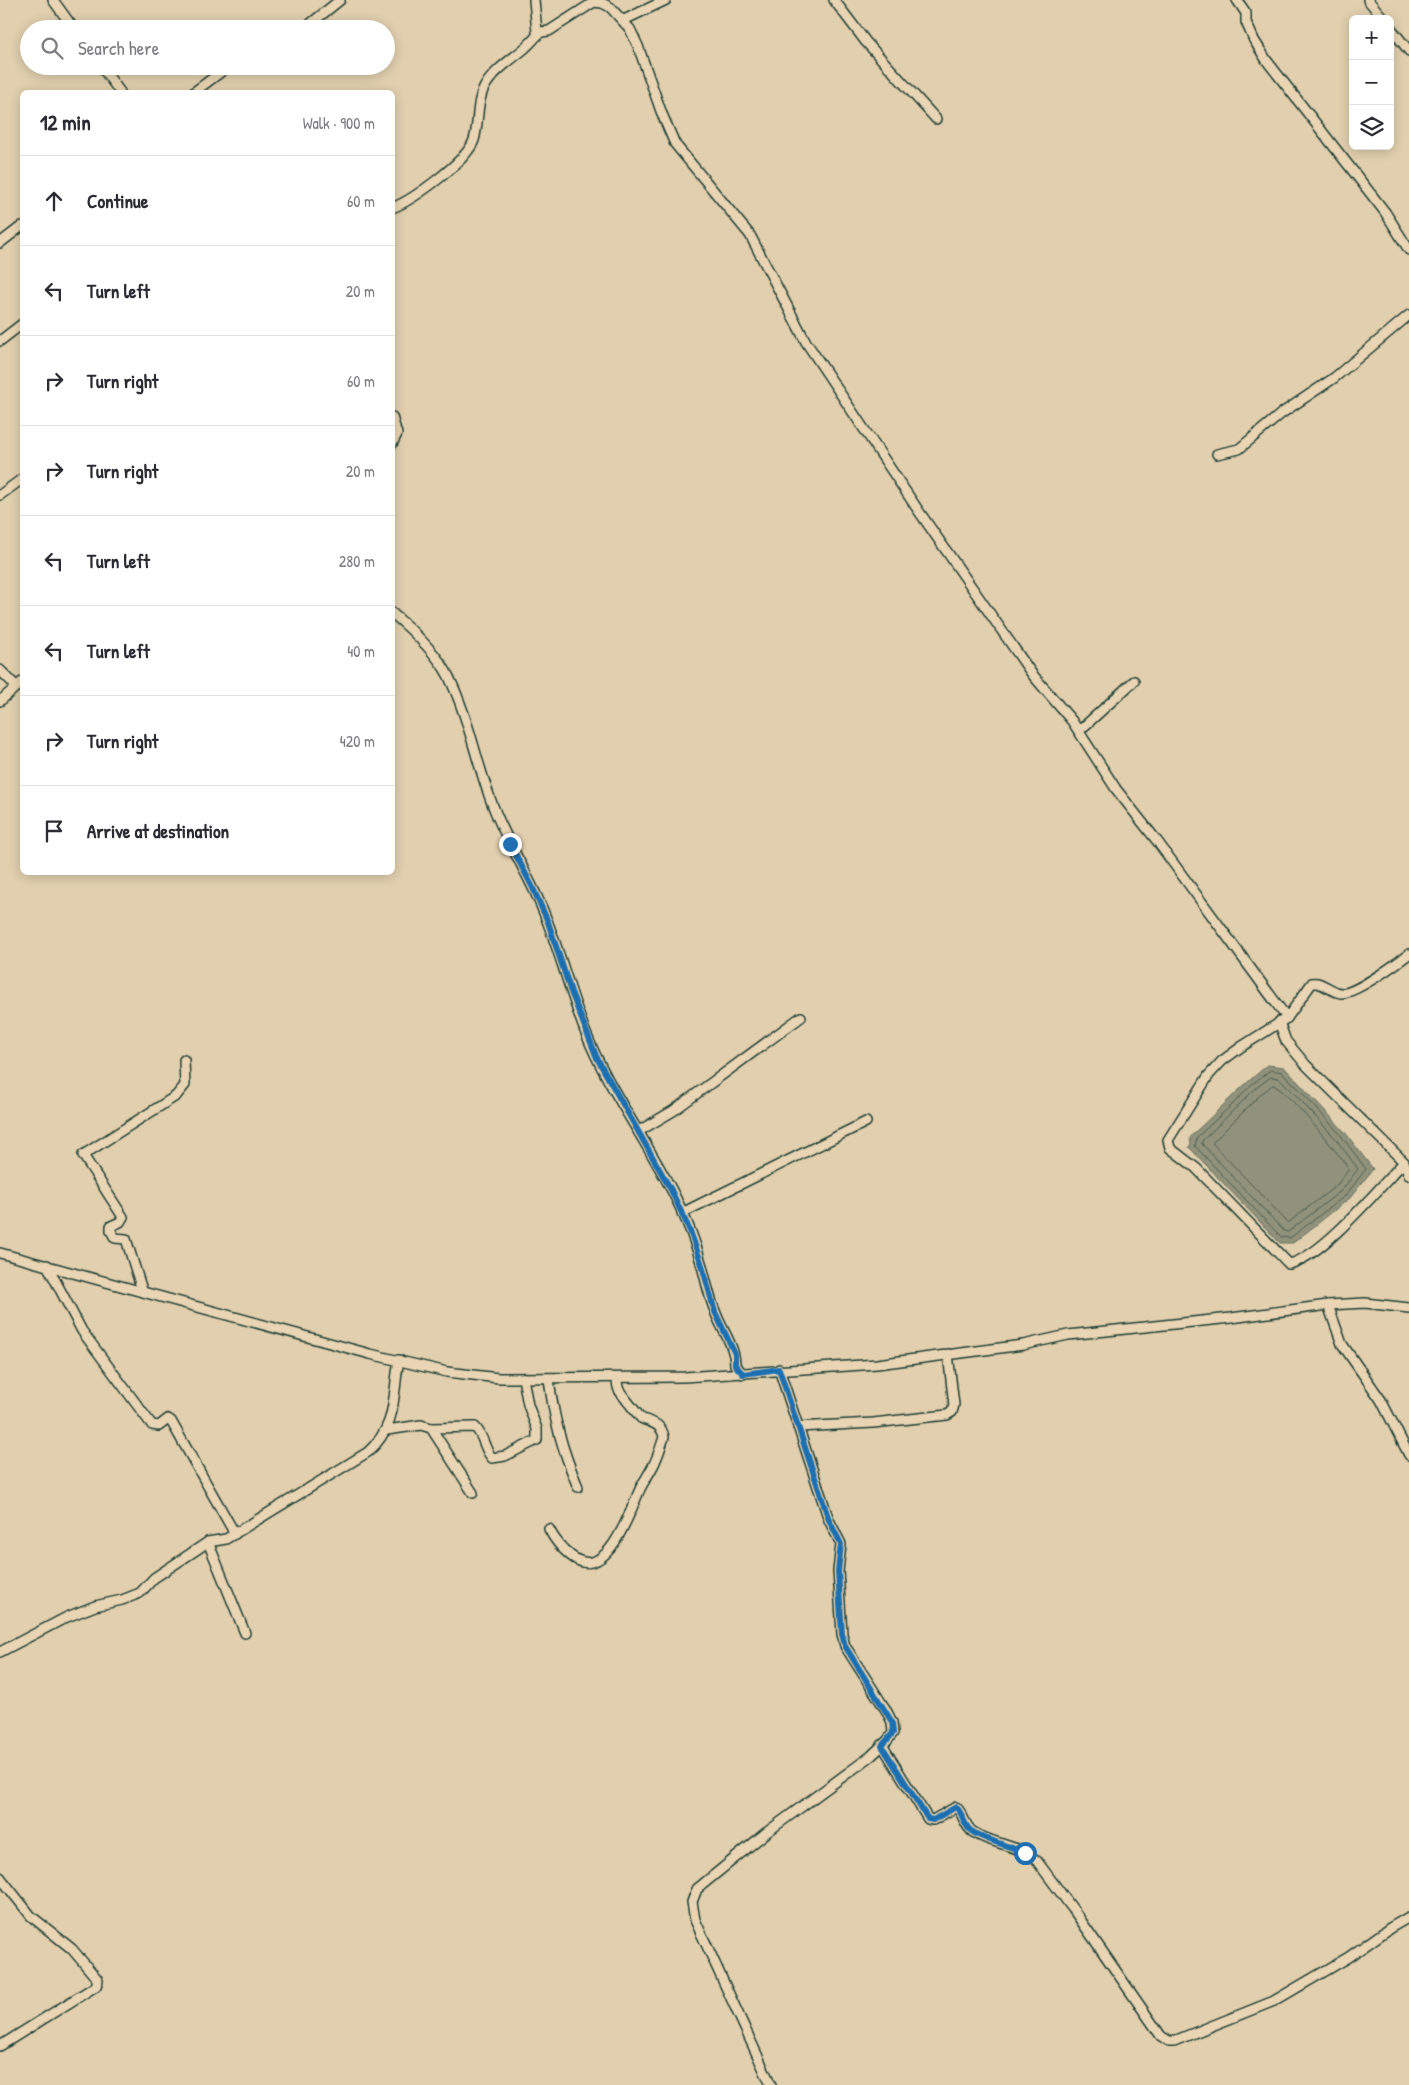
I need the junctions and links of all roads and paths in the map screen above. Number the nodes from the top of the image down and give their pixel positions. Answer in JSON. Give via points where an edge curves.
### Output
{"nodes":[{"id":1,"x":53,"y":0,"type":"edge"},
{"id":2,"x":340,"y":0,"type":"edge"},
{"id":3,"x":534,"y":0,"type":"edge"},
{"id":4,"x":666,"y":0,"type":"edge"},
{"id":5,"x":834,"y":0,"type":"edge"},
{"id":6,"x":1237,"y":0,"type":"edge"},
{"id":7,"x":1368,"y":0,"type":"edge"},
{"id":8,"x":646,"y":4,"type":"edge"},
{"id":9,"x":1381,"y":15,"type":"edge"},
{"id":10,"x":67,"y":20,"type":"edge"},
{"id":11,"x":315,"y":20,"type":"edge"},
{"id":12,"x":624,"y":20,"type":"junction"},
{"id":13,"x":541,"y":32,"type":"junction"},
{"id":14,"x":1394,"y":32,"type":"edge"},
{"id":15,"x":1409,"y":51,"type":"edge"},
{"id":16,"x":108,"y":75,"type":"edge"},
{"id":17,"x":217,"y":75,"type":"edge"},
{"id":18,"x":119,"y":90,"type":"edge"},
{"id":19,"x":197,"y":90,"type":"edge"},
{"id":20,"x":936,"y":119,"type":"dead end"},
{"id":21,"x":395,"y":207,"type":"edge"},
{"id":22,"x":20,"y":228,"type":"edge"},
{"id":23,"x":0,"y":243,"type":"edge"},
{"id":24,"x":1409,"y":250,"type":"edge"},
{"id":25,"x":1409,"y":315,"type":"edge"},
{"id":26,"x":20,"y":326,"type":"edge"},
{"id":27,"x":0,"y":341,"type":"edge"},
{"id":28,"x":1217,"y":454,"type":"dead end"},
{"id":29,"x":20,"y":480,"type":"edge"},
{"id":30,"x":0,"y":495,"type":"edge"},
{"id":31,"x":395,"y":616,"type":"edge"},
{"id":32,"x":0,"y":670,"type":"edge"},
{"id":33,"x":1134,"y":681,"type":"dead end"},
{"id":34,"x":20,"y":685,"type":"edge"},
{"id":35,"x":0,"y":701,"type":"edge"},
{"id":36,"x":1079,"y":732,"type":"junction"},
{"id":37,"x":1409,"y":954,"type":"edge"},
{"id":38,"x":801,"y":1018,"type":"dead end"},
{"id":39,"x":1283,"y":1020,"type":"junction"},
{"id":40,"x":184,"y":1060,"type":"dead end"},
{"id":41,"x":866,"y":1122,"type":"dead end"},
{"id":42,"x":639,"y":1132,"type":"junction"},
{"id":43,"x":1404,"y":1162,"type":"junction"},
{"id":44,"x":1409,"y":1175,"type":"edge"},
{"id":45,"x":682,"y":1213,"type":"junction"},
{"id":46,"x":0,"y":1253,"type":"edge"},
{"id":47,"x":46,"y":1265,"type":"junction"},
{"id":48,"x":142,"y":1290,"type":"junction"},
{"id":49,"x":1328,"y":1305,"type":"junction"},
{"id":50,"x":1409,"y":1308,"type":"edge"},
{"id":51,"x":948,"y":1354,"type":"junction"},
{"id":52,"x":399,"y":1360,"type":"junction"},
{"id":53,"x":779,"y":1369,"type":"junction"},
{"id":54,"x":743,"y":1374,"type":"junction"},
{"id":55,"x":523,"y":1378,"type":"junction"},
{"id":56,"x":617,"y":1378,"type":"junction"},
{"id":57,"x":549,"y":1379,"type":"junction"},
{"id":58,"x":432,"y":1428,"type":"junction"},
{"id":59,"x":798,"y":1428,"type":"junction"},
{"id":60,"x":387,"y":1430,"type":"junction"},
{"id":61,"x":1409,"y":1455,"type":"edge"},
{"id":62,"x":578,"y":1487,"type":"dead end"},
{"id":63,"x":473,"y":1493,"type":"dead end"},
{"id":64,"x":550,"y":1529,"type":"dead end"},
{"id":65,"x":235,"y":1534,"type":"junction"},
{"id":66,"x":208,"y":1542,"type":"junction"},
{"id":67,"x":245,"y":1633,"type":"dead end"},
{"id":68,"x":0,"y":1652,"type":"edge"},
{"id":69,"x":882,"y":1746,"type":"junction"},
{"id":70,"x":0,"y":1877,"type":"edge"},
{"id":71,"x":1409,"y":1917,"type":"edge"},
{"id":72,"x":0,"y":2046,"type":"edge"},
{"id":73,"x":771,"y":2085,"type":"edge"}],
"edges":[{"from":1,"to":10,"type":"street"},
{"from":2,"to":11,"type":"street"},
{"from":3,"to":13,"type":"street","via":[[537,32]]},
{"from":4,"to":8,"type":"street"},
{"from":5,"to":20,"type":"street","via":[[866,42]]},
{"from":6,"to":24,"type":"street","via":[[1267,61],[1384,212]]},
{"from":7,"to":9,"type":"street"},
{"from":8,"to":12,"type":"street"},
{"from":12,"to":13,"type":"street","via":[[610,7],[594,2],[554,28]]},
{"from":12,"to":36,"type":"street","via":[[638,46],[675,144],[750,235],[788,311],[829,379],[1032,674]]},
{"from":13,"to":21,"type":"street","via":[[495,73],[483,89],[474,138],[464,156],[409,200]]},
{"from":14,"to":15,"type":"street"},
{"from":16,"to":18,"type":"street"},
{"from":17,"to":19,"type":"street"},
{"from":22,"to":23,"type":"street"},
{"from":25,"to":28,"type":"street","via":[[1334,378],[1282,413],[1239,449]]},
{"from":26,"to":27,"type":"street"},
{"from":29,"to":30,"type":"street"},
{"from":31,"to":42,"type":"street","via":[[447,673],[469,727],[500,826],[548,922],[585,1031],[612,1089]]},
{"from":32,"to":34,"type":"street"},
{"from":33,"to":36,"type":"street"},
{"from":34,"to":35,"type":"street"},
{"from":36,"to":39,"type":"street","via":[[1116,789],[1162,848]]},
{"from":37,"to":39,"type":"street","via":[[1346,993],[1312,982]]},
{"from":38,"to":42,"type":"street"},
{"from":39,"to":43,"type":"street","via":[[1286,1041],[1306,1065]]},
{"from":39,"to":43,"type":"street","via":[[1222,1061],[1209,1075],[1168,1140],[1170,1148],[1196,1168],[1289,1264],[1326,1243]]},
{"from":40,"to":48,"type":"street","via":[[185,1085],[176,1096],[83,1155],[123,1217],[111,1226],[111,1231],[115,1238],[126,1239]]},
{"from":41,"to":45,"type":"street"},
{"from":42,"to":45,"type":"street"},
{"from":43,"to":44,"type":"street"},
{"from":45,"to":54,"type":"street","via":[[696,1246],[715,1312],[735,1354],[735,1365]]},
{"from":46,"to":47,"type":"street"},
{"from":47,"to":48,"type":"street"},
{"from":47,"to":65,"type":"street","via":[[82,1331],[152,1425],[159,1426],[168,1419],[172,1421]]},
{"from":48,"to":52,"type":"street"},
{"from":49,"to":50,"type":"street","via":[[1365,1303]]},
{"from":49,"to":51,"type":"street","via":[[1068,1336]]},
{"from":49,"to":61,"type":"street","via":[[1342,1344],[1381,1400]]},
{"from":51,"to":53,"type":"street","via":[[877,1364]]},
{"from":51,"to":59,"type":"street","via":[[954,1405],[947,1415]]},
{"from":52,"to":55,"type":"street","via":[[467,1375]]},
{"from":52,"to":60,"type":"street"},
{"from":53,"to":54,"type":"street"},
{"from":53,"to":59,"type":"street"},
{"from":54,"to":56,"type":"street"},
{"from":55,"to":57,"type":"street"},
{"from":55,"to":58,"type":"street","via":[[537,1430],[534,1442],[492,1458],[475,1428]]},
{"from":56,"to":57,"type":"street"},
{"from":56,"to":64,"type":"street","via":[[618,1388],[634,1410],[663,1433],[654,1465],[619,1537],[597,1560],[591,1563],[577,1560],[556,1542]]},
{"from":57,"to":62,"type":"street","via":[[560,1442]]},
{"from":58,"to":60,"type":"street","via":[[421,1425]]},
{"from":58,"to":63,"type":"street"},
{"from":59,"to":69,"type":"street","via":[[829,1520],[841,1544],[838,1571],[845,1646],[892,1722],[893,1733]]},
{"from":60,"to":65,"type":"street","via":[[368,1452]]},
{"from":65,"to":66,"type":"street"},
{"from":66,"to":67,"type":"street"},
{"from":66,"to":68,"type":"street","via":[[154,1578],[140,1593],[67,1617]]},
{"from":69,"to":71,"type":"street","via":[[928,1819],[933,1820],[957,1808],[966,1826],[975,1834],[1010,1846],[1037,1862],[1161,2036],[1169,2041],[1274,2001],[1350,1957]]},
{"from":69,"to":73,"type":"street","via":[[697,1889],[692,1902],[695,1920]]},
{"from":70,"to":72,"type":"street","via":[[31,1916],[72,1949],[98,1980],[96,1986]]}]}
